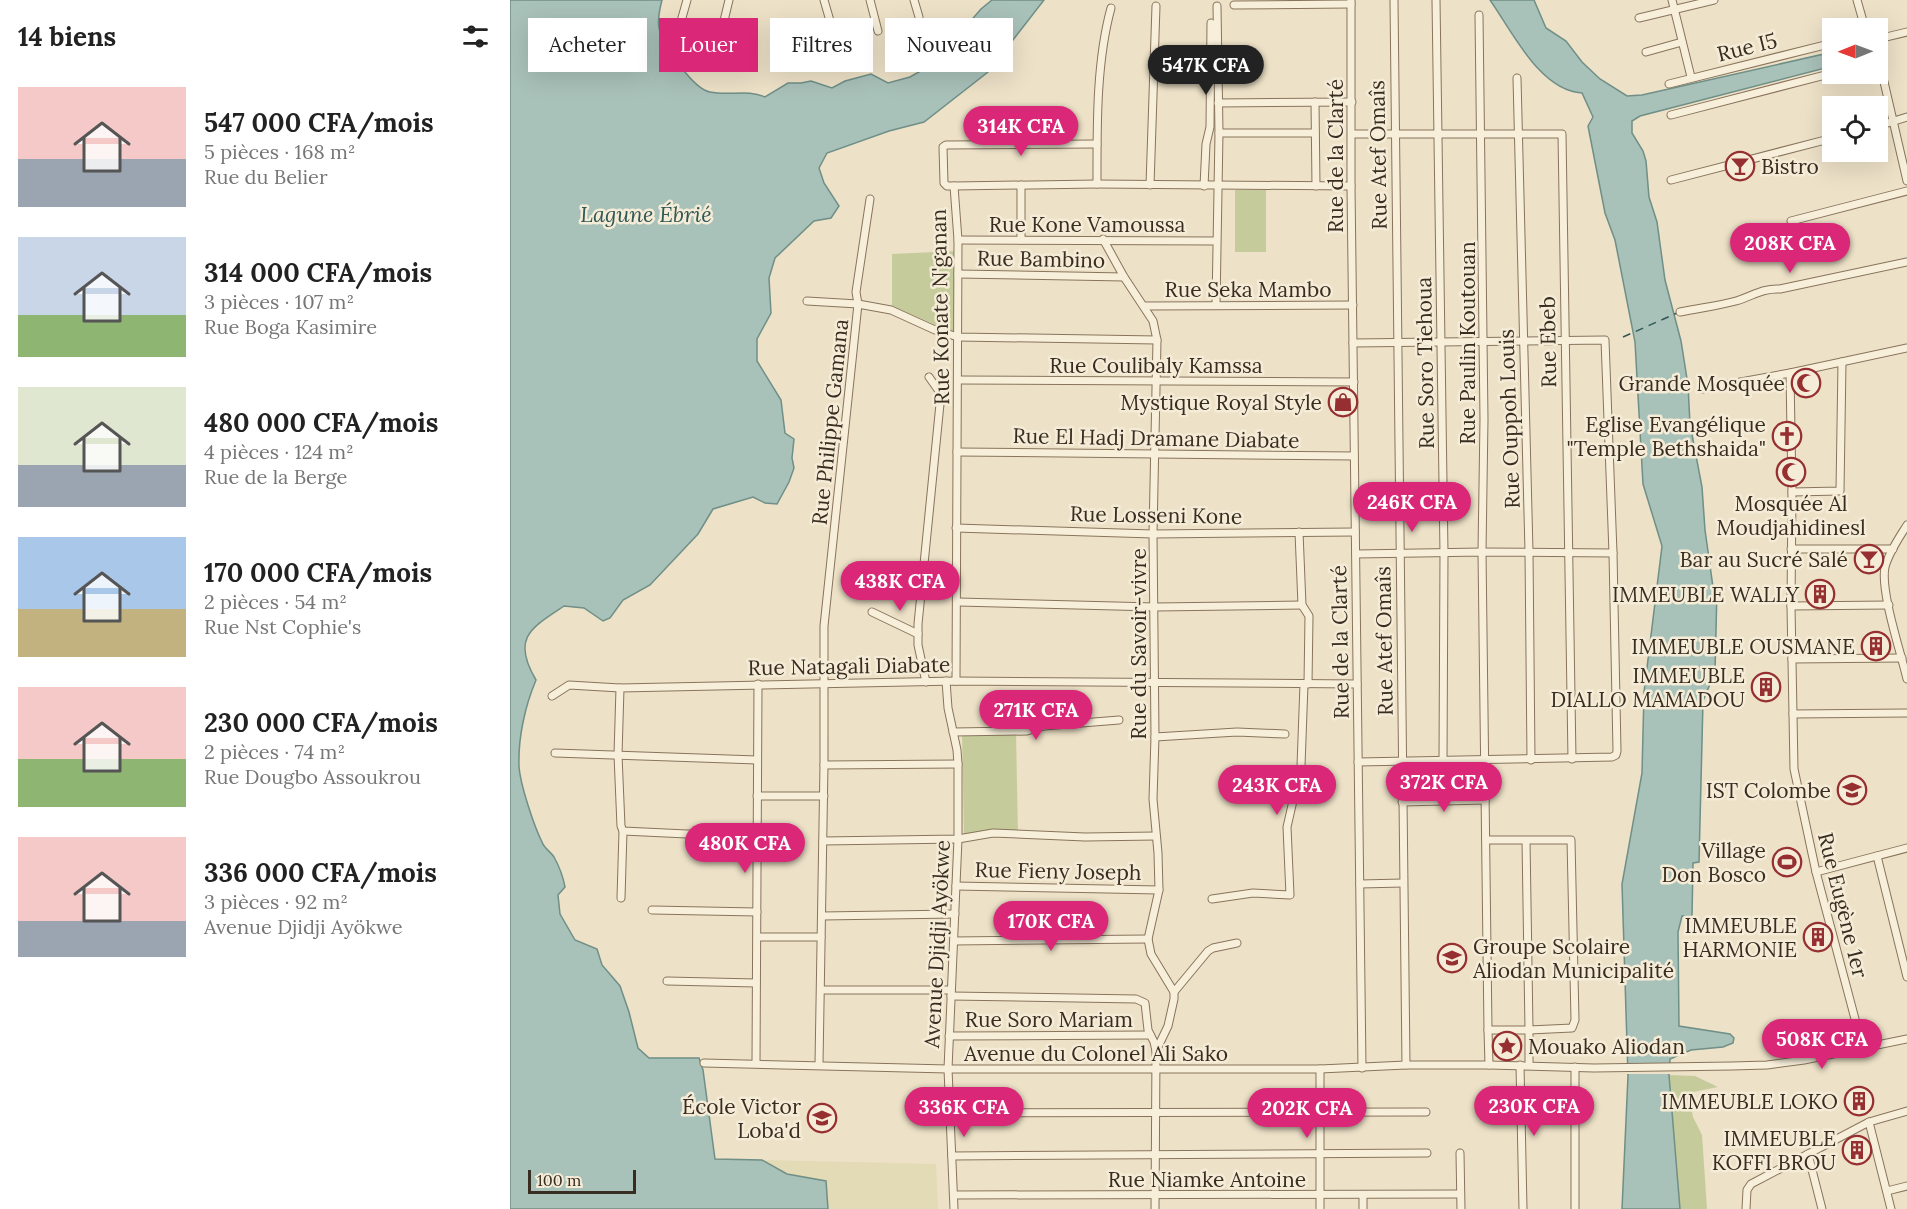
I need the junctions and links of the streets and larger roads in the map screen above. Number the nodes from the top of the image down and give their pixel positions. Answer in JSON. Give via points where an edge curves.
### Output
{"nodes":[{"id":1,"x":687,"y":0,"type":"edge"},
{"id":2,"x":729,"y":0,"type":"edge"},
{"id":3,"x":824,"y":0,"type":"edge"},
{"id":4,"x":870,"y":0,"type":"edge"},
{"id":5,"x":914,"y":0,"type":"edge"},
{"id":6,"x":1394,"y":0,"type":"edge"},
{"id":7,"x":1436,"y":0,"type":"edge"},
{"id":8,"x":1672,"y":0,"type":"edge"},
{"id":9,"x":1714,"y":0,"type":"edge"},
{"id":10,"x":1857,"y":0,"type":"edge"},
{"id":11,"x":1351,"y":2,"type":"edge"},
{"id":12,"x":1234,"y":5,"type":"dead end"},
{"id":13,"x":1156,"y":6,"type":"dead end"},
{"id":14,"x":1217,"y":6,"type":"dead end"},
{"id":15,"x":1111,"y":8,"type":"dead end"},
{"id":16,"x":1674,"y":10,"type":"junction"},
{"id":17,"x":1479,"y":15,"type":"dead end"},
{"id":18,"x":919,"y":17,"type":"dead end"},
{"id":19,"x":829,"y":18,"type":"edge"},
{"id":20,"x":1639,"y":18,"type":"dead end"},
{"id":21,"x":1862,"y":18,"type":"edge"},
{"id":22,"x":1211,"y":23,"type":"dead end"},
{"id":23,"x":878,"y":31,"type":"dead end"},
{"id":24,"x":1907,"y":32,"type":"edge"},
{"id":25,"x":1888,"y":37,"type":"edge"},
{"id":26,"x":1682,"y":42,"type":"junction"},
{"id":27,"x":1822,"y":46,"type":"edge"},
{"id":28,"x":1646,"y":52,"type":"dead end"},
{"id":29,"x":1822,"y":76,"type":"edge"},
{"id":30,"x":1691,"y":77,"type":"junction"},
{"id":31,"x":1516,"y":78,"type":"dead end"},
{"id":32,"x":1669,"y":84,"type":"dead end"},
{"id":33,"x":1885,"y":84,"type":"edge"},
{"id":34,"x":1315,"y":102,"type":"junction"},
{"id":35,"x":1352,"y":102,"type":"junction"},
{"id":36,"x":1218,"y":103,"type":"junction"},
{"id":37,"x":1671,"y":116,"type":"dead end"},
{"id":38,"x":1907,"y":117,"type":"edge"},
{"id":39,"x":1893,"y":120,"type":"junction"},
{"id":40,"x":1888,"y":122,"type":"edge"},
{"id":41,"x":1219,"y":133,"type":"junction"},
{"id":42,"x":1315,"y":133,"type":"junction"},
{"id":43,"x":1519,"y":133,"type":"junction"},
{"id":44,"x":1352,"y":134,"type":"junction"},
{"id":45,"x":1438,"y":134,"type":"junction"},
{"id":46,"x":1482,"y":134,"type":"junction"},
{"id":47,"x":1394,"y":135,"type":"junction"},
{"id":48,"x":1822,"y":141,"type":"edge"},
{"id":49,"x":1097,"y":144,"type":"junction"},
{"id":50,"x":1671,"y":180,"type":"dead end"},
{"id":51,"x":1907,"y":180,"type":"edge"},
{"id":52,"x":1097,"y":184,"type":"junction"},
{"id":53,"x":1021,"y":185,"type":"junction"},
{"id":54,"x":1150,"y":185,"type":"junction"},
{"id":55,"x":954,"y":186,"type":"junction"},
{"id":56,"x":1204,"y":186,"type":"junction"},
{"id":57,"x":1217,"y":186,"type":"junction"},
{"id":58,"x":1316,"y":186,"type":"junction"},
{"id":59,"x":1351,"y":186,"type":"junction"},
{"id":60,"x":1907,"y":191,"type":"edge"},
{"id":61,"x":870,"y":199,"type":"dead end"},
{"id":62,"x":1791,"y":220,"type":"dead end"},
{"id":63,"x":1103,"y":239,"type":"junction"},
{"id":64,"x":958,"y":240,"type":"junction"},
{"id":65,"x":1021,"y":240,"type":"junction"},
{"id":66,"x":1216,"y":241,"type":"junction"},
{"id":67,"x":1907,"y":262,"type":"edge"},
{"id":68,"x":958,"y":274,"type":"junction"},
{"id":69,"x":1124,"y":277,"type":"junction"},
{"id":70,"x":807,"y":301,"type":"dead end"},
{"id":71,"x":858,"y":304,"type":"junction"},
{"id":72,"x":1216,"y":305,"type":"junction"},
{"id":73,"x":1353,"y":305,"type":"junction"},
{"id":74,"x":1144,"y":306,"type":"junction"},
{"id":75,"x":1680,"y":312,"type":"dead end"},
{"id":76,"x":958,"y":337,"type":"junction"},
{"id":77,"x":1156,"y":340,"type":"junction"},
{"id":78,"x":1523,"y":341,"type":"junction"},
{"id":79,"x":1564,"y":341,"type":"junction"},
{"id":80,"x":1397,"y":342,"type":"junction"},
{"id":81,"x":1441,"y":342,"type":"junction"},
{"id":82,"x":1483,"y":342,"type":"junction"},
{"id":83,"x":1353,"y":343,"type":"junction"},
{"id":84,"x":1907,"y":348,"type":"edge"},
{"id":85,"x":1842,"y":362,"type":"junction"},
{"id":86,"x":1790,"y":373,"type":"junction"},
{"id":87,"x":929,"y":377,"type":"dead end"},
{"id":88,"x":958,"y":380,"type":"junction"},
{"id":89,"x":1156,"y":381,"type":"junction"},
{"id":90,"x":1353,"y":382,"type":"junction"},
{"id":91,"x":1701,"y":388,"type":"dead end"},
{"id":92,"x":957,"y":452,"type":"junction"},
{"id":93,"x":1155,"y":454,"type":"junction"},
{"id":94,"x":1354,"y":456,"type":"junction"},
{"id":95,"x":1792,"y":492,"type":"junction"},
{"id":96,"x":1907,"y":525,"type":"edge"},
{"id":97,"x":956,"y":528,"type":"junction"},
{"id":98,"x":1299,"y":532,"type":"junction"},
{"id":99,"x":1355,"y":532,"type":"junction"},
{"id":100,"x":1154,"y":534,"type":"junction"},
{"id":101,"x":1791,"y":549,"type":"junction"},
{"id":102,"x":1893,"y":549,"type":"junction"},
{"id":103,"x":1482,"y":552,"type":"junction"},
{"id":104,"x":1529,"y":552,"type":"junction"},
{"id":105,"x":1570,"y":552,"type":"junction"},
{"id":106,"x":1400,"y":553,"type":"junction"},
{"id":107,"x":1444,"y":553,"type":"junction"},
{"id":108,"x":1613,"y":553,"type":"junction"},
{"id":109,"x":1356,"y":554,"type":"junction"},
{"id":110,"x":958,"y":602,"type":"junction"},
{"id":111,"x":1302,"y":605,"type":"junction"},
{"id":112,"x":1889,"y":605,"type":"junction"},
{"id":113,"x":1791,"y":606,"type":"junction"},
{"id":114,"x":1155,"y":607,"type":"junction"},
{"id":115,"x":872,"y":612,"type":"dead end"},
{"id":116,"x":918,"y":634,"type":"junction"},
{"id":117,"x":1902,"y":658,"type":"junction"},
{"id":118,"x":1792,"y":659,"type":"junction"},
{"id":119,"x":1907,"y":679,"type":"edge"},
{"id":120,"x":946,"y":681,"type":"junction"},
{"id":121,"x":956,"y":681,"type":"junction"},
{"id":122,"x":927,"y":682,"type":"junction"},
{"id":123,"x":1155,"y":682,"type":"junction"},
{"id":124,"x":824,"y":683,"type":"junction"},
{"id":125,"x":758,"y":684,"type":"junction"},
{"id":126,"x":1306,"y":684,"type":"junction"},
{"id":127,"x":1357,"y":684,"type":"junction"},
{"id":128,"x":620,"y":688,"type":"junction"},
{"id":129,"x":552,"y":696,"type":"dead end"},
{"id":130,"x":1907,"y":713,"type":"edge"},
{"id":131,"x":1793,"y":714,"type":"junction"},
{"id":132,"x":1119,"y":720,"type":"dead end"},
{"id":133,"x":953,"y":732,"type":"junction"},
{"id":134,"x":1285,"y":734,"type":"dead end"},
{"id":135,"x":1155,"y":737,"type":"junction"},
{"id":136,"x":555,"y":753,"type":"dead end"},
{"id":137,"x":618,"y":755,"type":"junction"},
{"id":138,"x":1572,"y":759,"type":"junction"},
{"id":139,"x":757,"y":760,"type":"junction"},
{"id":140,"x":1485,"y":760,"type":"junction"},
{"id":141,"x":1531,"y":760,"type":"junction"},
{"id":142,"x":1402,"y":761,"type":"junction"},
{"id":143,"x":1443,"y":761,"type":"junction"},
{"id":144,"x":1358,"y":762,"type":"junction"},
{"id":145,"x":958,"y":764,"type":"junction"},
{"id":146,"x":824,"y":765,"type":"junction"},
{"id":147,"x":757,"y":796,"type":"junction"},
{"id":148,"x":824,"y":796,"type":"junction"},
{"id":149,"x":1485,"y":800,"type":"junction"},
{"id":150,"x":1402,"y":802,"type":"junction"},
{"id":151,"x":623,"y":831,"type":"junction"},
{"id":152,"x":757,"y":834,"type":"junction"},
{"id":153,"x":1156,"y":836,"type":"junction"},
{"id":154,"x":958,"y":839,"type":"junction"},
{"id":155,"x":1486,"y":840,"type":"junction"},
{"id":156,"x":1526,"y":840,"type":"junction"},
{"id":157,"x":823,"y":841,"type":"junction"},
{"id":158,"x":1907,"y":848,"type":"edge"},
{"id":159,"x":1877,"y":856,"type":"junction"},
{"id":160,"x":1816,"y":872,"type":"junction"},
{"id":161,"x":1403,"y":883,"type":"junction"},
{"id":162,"x":1360,"y":884,"type":"junction"},
{"id":163,"x":956,"y":886,"type":"junction"},
{"id":164,"x":1159,"y":890,"type":"junction"},
{"id":165,"x":621,"y":898,"type":"dead end"},
{"id":166,"x":1212,"y":899,"type":"dead end"},
{"id":167,"x":652,"y":910,"type":"dead end"},
{"id":168,"x":757,"y":912,"type":"junction"},
{"id":169,"x":955,"y":914,"type":"junction"},
{"id":170,"x":822,"y":916,"type":"junction"},
{"id":171,"x":758,"y":937,"type":"junction"},
{"id":172,"x":821,"y":937,"type":"junction"},
{"id":173,"x":1148,"y":939,"type":"junction"},
{"id":174,"x":954,"y":941,"type":"junction"},
{"id":175,"x":1237,"y":943,"type":"dead end"},
{"id":176,"x":1907,"y":977,"type":"edge"},
{"id":177,"x":667,"y":981,"type":"dead end"},
{"id":178,"x":756,"y":983,"type":"junction"},
{"id":179,"x":820,"y":990,"type":"junction"},
{"id":180,"x":1174,"y":992,"type":"junction"},
{"id":181,"x":951,"y":993,"type":"junction"},
{"id":182,"x":1488,"y":1030,"type":"junction"},
{"id":183,"x":1528,"y":1030,"type":"junction"},
{"id":184,"x":1150,"y":1035,"type":"junction"},
{"id":185,"x":949,"y":1036,"type":"junction"},
{"id":186,"x":1907,"y":1039,"type":"edge"},
{"id":187,"x":1863,"y":1049,"type":"junction"},
{"id":188,"x":1156,"y":1051,"type":"junction"},
{"id":189,"x":704,"y":1063,"type":"dead end"},
{"id":190,"x":756,"y":1063,"type":"junction"},
{"id":191,"x":819,"y":1064,"type":"junction"},
{"id":192,"x":1406,"y":1065,"type":"junction"},
{"id":193,"x":1489,"y":1065,"type":"junction"},
{"id":194,"x":1520,"y":1065,"type":"junction"},
{"id":195,"x":1529,"y":1065,"type":"junction"},
{"id":196,"x":1575,"y":1067,"type":"junction"},
{"id":197,"x":1362,"y":1068,"type":"junction"},
{"id":198,"x":948,"y":1069,"type":"junction"},
{"id":199,"x":1320,"y":1069,"type":"junction"},
{"id":200,"x":1155,"y":1070,"type":"junction"},
{"id":201,"x":1575,"y":1111,"type":"junction"},
{"id":202,"x":1907,"y":1111,"type":"edge"},
{"id":203,"x":1426,"y":1112,"type":"dead end"},
{"id":204,"x":1521,"y":1112,"type":"junction"},
{"id":205,"x":951,"y":1113,"type":"junction"},
{"id":206,"x":1155,"y":1113,"type":"junction"},
{"id":207,"x":1320,"y":1113,"type":"junction"},
{"id":208,"x":1869,"y":1122,"type":"junction"},
{"id":209,"x":1320,"y":1153,"type":"junction"},
{"id":210,"x":1427,"y":1153,"type":"dead end"},
{"id":211,"x":1460,"y":1153,"type":"dead end"},
{"id":212,"x":1155,"y":1154,"type":"junction"},
{"id":213,"x":1808,"y":1154,"type":"junction"},
{"id":214,"x":952,"y":1155,"type":"junction"},
{"id":215,"x":1907,"y":1186,"type":"edge"},
{"id":216,"x":1887,"y":1191,"type":"junction"},
{"id":217,"x":1460,"y":1194,"type":"junction"},
{"id":218,"x":954,"y":1195,"type":"junction"},
{"id":219,"x":1155,"y":1195,"type":"junction"},
{"id":220,"x":1320,"y":1195,"type":"junction"},
{"id":221,"x":1363,"y":1195,"type":"junction"},
{"id":222,"x":954,"y":1209,"type":"edge"},
{"id":223,"x":1155,"y":1209,"type":"edge"},
{"id":224,"x":1320,"y":1209,"type":"edge"},
{"id":225,"x":1363,"y":1209,"type":"edge"},
{"id":226,"x":1461,"y":1209,"type":"edge"},
{"id":227,"x":1523,"y":1209,"type":"edge"},
{"id":228,"x":1575,"y":1209,"type":"edge"},
{"id":229,"x":1746,"y":1209,"type":"edge"},
{"id":230,"x":1822,"y":1209,"type":"edge"},
{"id":231,"x":1891,"y":1209,"type":"edge"}],
"edges":[{"from":1,"to":2,"type":"street","via":[[674,46],[706,61],[715,58]]},
{"from":3,"to":19,"type":"street"},
{"from":4,"to":23,"type":"street"},
{"from":5,"to":18,"type":"street"},
{"from":6,"to":47,"type":"street","name":"Rue Atef Omaîs"},
{"from":7,"to":45,"type":"street","name":"Rue Soro Tiehoua"},
{"from":8,"to":16,"type":"street"},
{"from":9,"to":16,"type":"street"},
{"from":10,"to":21,"type":"street"},
{"from":11,"to":12,"type":"street"},
{"from":11,"to":35,"type":"street","name":"Rue de la Clarté"},
{"from":13,"to":54,"type":"street"},
{"from":14,"to":36,"type":"street"},
{"from":15,"to":49,"type":"street","via":[[1104,33]]},
{"from":16,"to":20,"type":"street"},
{"from":16,"to":26,"type":"street"},
{"from":17,"to":46,"type":"street","name":"Rue Paulin Koutouan"},
{"from":22,"to":56,"type":"street","via":[[1210,128]]},
{"from":24,"to":25,"type":"street"},
{"from":26,"to":28,"type":"street"},
{"from":26,"to":30,"type":"street"},
{"from":27,"to":30,"type":"street","name":"Rue I5"},
{"from":29,"to":37,"type":"street"},
{"from":30,"to":32,"type":"street","name":"Rue I5"},
{"from":31,"to":43,"type":"street","name":"Rue Ouppoh Louis"},
{"from":33,"to":39,"type":"street"},
{"from":34,"to":35,"type":"street"},
{"from":34,"to":36,"type":"street"},
{"from":34,"to":42,"type":"street"},
{"from":35,"to":44,"type":"street","name":"Rue de la Clarté"},
{"from":36,"to":41,"type":"street"},
{"from":38,"to":39,"type":"street"},
{"from":39,"to":40,"type":"street"},
{"from":39,"to":51,"type":"street"},
{"from":41,"to":42,"type":"street"},
{"from":41,"to":57,"type":"street"},
{"from":42,"to":58,"type":"street"},
{"from":43,"to":46,"type":"street","name":"Rue Ebeb"},
{"from":43,"to":78,"type":"street","name":"Rue Ouppoh Louis"},
{"from":43,"to":79,"type":"street","name":"Rue Ebeb","via":[[1561,133]]},
{"from":44,"to":47,"type":"street","name":"Rue Ebeb"},
{"from":44,"to":59,"type":"street","name":"Rue de la Clarté"},
{"from":45,"to":46,"type":"street","name":"Rue Ebeb"},
{"from":45,"to":47,"type":"street","name":"Rue Ebeb"},
{"from":45,"to":81,"type":"street","name":"Rue Soro Tiehoua"},
{"from":46,"to":82,"type":"street","name":"Rue Paulin Koutouan"},
{"from":47,"to":80,"type":"street","name":"Rue Atef Omaîs"},
{"from":48,"to":50,"type":"street"},
{"from":49,"to":52,"type":"street"},
{"from":49,"to":55,"type":"street","via":[[946,145],[944,183]]},
{"from":52,"to":53,"type":"street","name":"Rue Konate N'ganan"},
{"from":52,"to":54,"type":"street","name":"Rue Konate N'ganan"},
{"from":53,"to":55,"type":"street","name":"Rue Konate N'ganan"},
{"from":53,"to":65,"type":"street"},
{"from":54,"to":56,"type":"street","name":"Rue Konate N'ganan"},
{"from":55,"to":64,"type":"street","name":"Rue Konate N'ganan"},
{"from":56,"to":57,"type":"street","name":"Rue Konate N'ganan"},
{"from":57,"to":58,"type":"street","name":"Rue Konate N'ganan"},
{"from":57,"to":66,"type":"street"},
{"from":58,"to":59,"type":"street","name":"Rue Konate N'ganan"},
{"from":59,"to":73,"type":"street","name":"Rue de la Clarté"},
{"from":60,"to":62,"type":"street"},
{"from":61,"to":71,"type":"street","via":[[856,292]]},
{"from":63,"to":65,"type":"street","name":"Rue Kone Vamoussa"},
{"from":63,"to":66,"type":"street","name":"Rue Kone Vamoussa"},
{"from":63,"to":69,"type":"street","name":"Rue du Savoir-vivre"},
{"from":64,"to":65,"type":"street","name":"Rue Kone Vamoussa"},
{"from":64,"to":68,"type":"street","name":"Rue Konate N'ganan"},
{"from":66,"to":72,"type":"street"},
{"from":67,"to":75,"type":"street","via":[[1766,289],[1732,302]]},
{"from":68,"to":69,"type":"street","name":"Rue Bambino"},
{"from":68,"to":76,"type":"street","name":"Rue Konate N'ganan"},
{"from":69,"to":74,"type":"street","name":"Rue du Savoir-vivre"},
{"from":70,"to":71,"type":"street"},
{"from":71,"to":76,"type":"street","name":"Rue Philippe Gamana","via":[[891,310]]},
{"from":71,"to":124,"type":"street","name":"Rue Philippe Gamana","via":[[826,602]]},
{"from":72,"to":73,"type":"street","name":"Rue Seka Mambo"},
{"from":72,"to":74,"type":"street","name":"Rue Seka Mambo"},
{"from":73,"to":83,"type":"street","name":"Rue de la Clarté"},
{"from":74,"to":77,"type":"street","name":"Rue du Savoir-vivre","via":[[1153,321]]},
{"from":76,"to":77,"type":"street","name":"Rue Philippe Gamana"},
{"from":76,"to":88,"type":"street","name":"Rue Konate N'ganan"},
{"from":77,"to":89,"type":"street","name":"Rue du Savoir-vivre"},
{"from":78,"to":79,"type":"street"},
{"from":78,"to":82,"type":"street"},
{"from":78,"to":104,"type":"street","name":"Rue Ouppoh Louis"},
{"from":79,"to":105,"type":"street","name":"Rue Ebeb"},
{"from":79,"to":108,"type":"street","via":[[1605,340]]},
{"from":80,"to":81,"type":"street"},
{"from":80,"to":83,"type":"street"},
{"from":80,"to":106,"type":"street","name":"Rue Atef Omaîs"},
{"from":81,"to":82,"type":"street"},
{"from":81,"to":107,"type":"street","name":"Rue Soro Tiehoua"},
{"from":82,"to":103,"type":"street","name":"Rue Paulin Koutouan"},
{"from":83,"to":90,"type":"street","name":"Rue de la Clarté"},
{"from":84,"to":85,"type":"street"},
{"from":85,"to":86,"type":"street"},
{"from":85,"to":95,"type":"street","via":[[1840,491]]},
{"from":86,"to":91,"type":"street"},
{"from":86,"to":95,"type":"street","name":"Rue Eugène 1er"},
{"from":87,"to":116,"type":"street","via":[[941,394]]},
{"from":88,"to":89,"type":"street","name":"Rue Coulibaly Kamssa"},
{"from":88,"to":92,"type":"street","name":"Rue Konate N'ganan"},
{"from":89,"to":90,"type":"street","name":"Rue Coulibaly Kamssa"},
{"from":89,"to":93,"type":"street","name":"Rue du Savoir-vivre"},
{"from":90,"to":94,"type":"street","name":"Rue de la Clarté"},
{"from":92,"to":93,"type":"street","name":"Rue El Hadj Dramane Diabate"},
{"from":92,"to":97,"type":"street","name":"Rue Konate N'ganan"},
{"from":93,"to":94,"type":"street","name":"Rue El Hadj Dramane Diabate"},
{"from":93,"to":100,"type":"street","name":"Rue du Savoir-vivre"},
{"from":94,"to":99,"type":"street","name":"Rue de la Clarté"},
{"from":95,"to":101,"type":"street","name":"Rue Eugène 1er"},
{"from":96,"to":102,"type":"street"},
{"from":97,"to":100,"type":"street","name":"Rue Losseni Kone"},
{"from":97,"to":110,"type":"street","name":"Rue Konate N'ganan"},
{"from":98,"to":99,"type":"street","name":"Rue Losseni Kone"},
{"from":98,"to":100,"type":"street","name":"Rue Losseni Kone"},
{"from":98,"to":111,"type":"street"},
{"from":99,"to":109,"type":"street","name":"Rue de la Clarté"},
{"from":100,"to":114,"type":"street","name":"Rue du Savoir-vivre"},
{"from":101,"to":102,"type":"street"},
{"from":101,"to":113,"type":"street","name":"Rue Eugène 1er"},
{"from":102,"to":112,"type":"street","via":[[1884,576]]},
{"from":103,"to":104,"type":"street"},
{"from":103,"to":107,"type":"street"},
{"from":103,"to":140,"type":"street","name":"Rue Paulin Koutouan"},
{"from":104,"to":105,"type":"street"},
{"from":104,"to":141,"type":"street","name":"Rue Ouppoh Louis"},
{"from":105,"to":108,"type":"street"},
{"from":105,"to":138,"type":"street","name":"Rue Ebeb"},
{"from":106,"to":107,"type":"street"},
{"from":106,"to":109,"type":"street"},
{"from":106,"to":142,"type":"street","name":"Rue Atef Omaîs"},
{"from":107,"to":143,"type":"street","name":"Rue Soro Tiehoua"},
{"from":108,"to":138,"type":"street","via":[[1617,751],[1612,757]]},
{"from":109,"to":127,"type":"street","name":"Rue de la Clarté"},
{"from":110,"to":114,"type":"street"},
{"from":110,"to":121,"type":"street","name":"Rue Konate N'ganan"},
{"from":111,"to":114,"type":"street"},
{"from":111,"to":126,"type":"street","via":[[1309,616]]},
{"from":112,"to":113,"type":"street"},
{"from":112,"to":117,"type":"street"},
{"from":113,"to":118,"type":"street","name":"Rue Eugène 1er"},
{"from":114,"to":123,"type":"street","name":"Rue du Savoir-vivre"},
{"from":115,"to":116,"type":"street"},
{"from":116,"to":122,"type":"street"},
{"from":117,"to":118,"type":"street"},
{"from":117,"to":119,"type":"street"},
{"from":118,"to":131,"type":"street","name":"Rue Eugène 1er"},
{"from":120,"to":121,"type":"street","name":"Rue Natagali Diabate"},
{"from":120,"to":122,"type":"street","name":"Rue Natagali Diabate"},
{"from":120,"to":133,"type":"street","name":"Avenue Djidji Ayökwe"},
{"from":121,"to":123,"type":"street","name":"Rue Natagali Diabate"},
{"from":122,"to":124,"type":"street","name":"Rue Natagali Diabate"},
{"from":123,"to":126,"type":"street","name":"Rue Natagali Diabate"},
{"from":123,"to":135,"type":"street","name":"Rue du Savoir-vivre"},
{"from":124,"to":125,"type":"street","name":"Rue Natagali Diabate"},
{"from":124,"to":146,"type":"street","name":"Rue Philippe Gamana"},
{"from":125,"to":128,"type":"street","name":"Rue Natagali Diabate"},
{"from":125,"to":139,"type":"street"},
{"from":126,"to":127,"type":"street","name":"Rue Natagali Diabate"},
{"from":126,"to":166,"type":"street","via":[[1301,765],[1287,827],[1290,895]]},
{"from":127,"to":144,"type":"street","name":"Rue de la Clarté"},
{"from":128,"to":129,"type":"street","name":"Rue Natagali Diabate","via":[[569,685]]},
{"from":128,"to":137,"type":"street"},
{"from":130,"to":131,"type":"street"},
{"from":131,"to":160,"type":"street","name":"Rue Eugène 1er","via":[[1796,785]]},
{"from":132,"to":133,"type":"street","via":[[1027,731]]},
{"from":133,"to":145,"type":"street","name":"Avenue Djidji Ayökwe"},
{"from":134,"to":135,"type":"street","via":[[1237,732]]},
{"from":135,"to":153,"type":"street","name":"Rue du Savoir-vivre"},
{"from":136,"to":137,"type":"street"},
{"from":137,"to":139,"type":"street"},
{"from":137,"to":151,"type":"street"},
{"from":138,"to":141,"type":"street"},
{"from":139,"to":147,"type":"street"},
{"from":140,"to":141,"type":"street"},
{"from":140,"to":143,"type":"street"},
{"from":140,"to":149,"type":"street","name":"Rue Paulin Koutouan"},
{"from":142,"to":143,"type":"street"},
{"from":142,"to":144,"type":"street"},
{"from":142,"to":150,"type":"street","name":"Rue Atef Omaîs"},
{"from":144,"to":162,"type":"street","name":"Rue de la Clarté"},
{"from":145,"to":146,"type":"street"},
{"from":145,"to":154,"type":"street","name":"Avenue Djidji Ayökwe"},
{"from":146,"to":148,"type":"street","name":"Rue Philippe Gamana"},
{"from":147,"to":148,"type":"street"},
{"from":147,"to":152,"type":"street"},
{"from":148,"to":157,"type":"street","name":"Rue Philippe Gamana"},
{"from":149,"to":150,"type":"street"},
{"from":149,"to":155,"type":"street","name":"Rue Paulin Koutouan"},
{"from":150,"to":161,"type":"street","name":"Rue Atef Omaîs"},
{"from":151,"to":152,"type":"street"},
{"from":151,"to":165,"type":"street"},
{"from":152,"to":168,"type":"street"},
{"from":153,"to":154,"type":"street","via":[[993,833]]},
{"from":153,"to":164,"type":"street","name":"Rue du Savoir-vivre"},
{"from":154,"to":157,"type":"street"},
{"from":154,"to":163,"type":"street","name":"Avenue Djidji Ayökwe"},
{"from":155,"to":156,"type":"street"},
{"from":155,"to":182,"type":"street","name":"Rue Paulin Koutouan"},
{"from":156,"to":183,"type":"street"},
{"from":156,"to":183,"type":"street","via":[[1571,840],[1575,1020],[1572,1028]]},
{"from":157,"to":170,"type":"street","name":"Rue Philippe Gamana"},
{"from":158,"to":159,"type":"street"},
{"from":159,"to":160,"type":"street"},
{"from":159,"to":176,"type":"street"},
{"from":160,"to":187,"type":"street","name":"Rue Eugène 1er"},
{"from":161,"to":162,"type":"street"},
{"from":161,"to":192,"type":"street","name":"Rue Atef Omaîs"},
{"from":162,"to":197,"type":"street","name":"Rue de la Clarté"},
{"from":163,"to":164,"type":"street","name":"Rue Fieny Joseph"},
{"from":163,"to":169,"type":"street","name":"Avenue Djidji Ayökwe"},
{"from":164,"to":173,"type":"street","name":"Rue du Savoir-vivre"},
{"from":167,"to":168,"type":"street"},
{"from":168,"to":171,"type":"street"},
{"from":169,"to":170,"type":"street"},
{"from":169,"to":174,"type":"street","name":"Avenue Djidji Ayökwe"},
{"from":170,"to":172,"type":"street","name":"Rue Philippe Gamana"},
{"from":171,"to":172,"type":"street"},
{"from":171,"to":178,"type":"street"},
{"from":172,"to":179,"type":"street","name":"Rue Philippe Gamana"},
{"from":173,"to":174,"type":"street"},
{"from":173,"to":180,"type":"street","via":[[1151,954]]},
{"from":174,"to":181,"type":"street","name":"Avenue Djidji Ayökwe"},
{"from":175,"to":180,"type":"street","via":[[1208,951]]},
{"from":177,"to":178,"type":"street"},
{"from":178,"to":190,"type":"street"},
{"from":179,"to":181,"type":"street"},
{"from":179,"to":191,"type":"street","name":"Rue Philippe Gamana"},
{"from":180,"to":188,"type":"street","via":[[1168,1026]]},
{"from":181,"to":184,"type":"street","via":[[1136,999],[1145,1003]]},
{"from":181,"to":185,"type":"street","name":"Avenue Djidji Ayökwe"},
{"from":182,"to":183,"type":"street"},
{"from":182,"to":193,"type":"street","name":"Rue Paulin Koutouan"},
{"from":183,"to":195,"type":"street"},
{"from":184,"to":185,"type":"street","name":"Rue Soro Mariam"},
{"from":184,"to":188,"type":"street"},
{"from":185,"to":198,"type":"street","name":"Avenue Djidji Ayökwe"},
{"from":186,"to":187,"type":"street","name":"Avenue du Colonel Ali Sako"},
{"from":187,"to":196,"type":"street","name":"Avenue du Colonel Ali Sako","via":[[1783,1063]]},
{"from":188,"to":200,"type":"street"},
{"from":189,"to":190,"type":"street","name":"Avenue du Colonel Ali Sako"},
{"from":190,"to":191,"type":"street","name":"Avenue du Colonel Ali Sako"},
{"from":191,"to":198,"type":"street","name":"Avenue du Colonel Ali Sako"},
{"from":192,"to":193,"type":"street","name":"Avenue du Colonel Ali Sako"},
{"from":192,"to":197,"type":"street","name":"Avenue du Colonel Ali Sako"},
{"from":193,"to":194,"type":"street","name":"Avenue du Colonel Ali Sako"},
{"from":194,"to":195,"type":"street","name":"Avenue du Colonel Ali Sako"},
{"from":194,"to":204,"type":"street"},
{"from":195,"to":196,"type":"street","name":"Avenue du Colonel Ali Sako"},
{"from":196,"to":201,"type":"street"},
{"from":197,"to":199,"type":"street","name":"Avenue du Colonel Ali Sako"},
{"from":198,"to":200,"type":"street","name":"Avenue du Colonel Ali Sako"},
{"from":198,"to":205,"type":"street","name":"Avenue Djidji Ayökwe"},
{"from":199,"to":200,"type":"street","name":"Avenue du Colonel Ali Sako"},
{"from":199,"to":207,"type":"street"},
{"from":200,"to":206,"type":"street"},
{"from":201,"to":204,"type":"street"},
{"from":201,"to":228,"type":"street"},
{"from":202,"to":208,"type":"street"},
{"from":203,"to":207,"type":"street"},
{"from":204,"to":227,"type":"street"},
{"from":205,"to":206,"type":"street"},
{"from":205,"to":214,"type":"street","name":"Avenue Djidji Ayökwe"},
{"from":206,"to":207,"type":"street"},
{"from":206,"to":212,"type":"street"},
{"from":207,"to":209,"type":"street"},
{"from":208,"to":213,"type":"street"},
{"from":208,"to":216,"type":"street"},
{"from":209,"to":210,"type":"street"},
{"from":209,"to":212,"type":"street"},
{"from":209,"to":220,"type":"street"},
{"from":211,"to":217,"type":"street"},
{"from":212,"to":214,"type":"street"},
{"from":212,"to":219,"type":"street"},
{"from":213,"to":229,"type":"street","via":[[1751,1184]]},
{"from":213,"to":230,"type":"street"},
{"from":214,"to":218,"type":"street","name":"Avenue Djidji Ayökwe"},
{"from":215,"to":216,"type":"street"},
{"from":216,"to":231,"type":"street"},
{"from":217,"to":221,"type":"street","name":"Rue Niamke Antoine"},
{"from":217,"to":226,"type":"street"},
{"from":218,"to":219,"type":"street","name":"Rue Niamke Antoine"},
{"from":218,"to":222,"type":"street","name":"Avenue Djidji Ayökwe"},
{"from":219,"to":220,"type":"street","name":"Rue Niamke Antoine"},
{"from":219,"to":223,"type":"street"},
{"from":220,"to":221,"type":"street","name":"Rue Niamke Antoine"},
{"from":220,"to":224,"type":"street"},
{"from":221,"to":225,"type":"street"}]}
